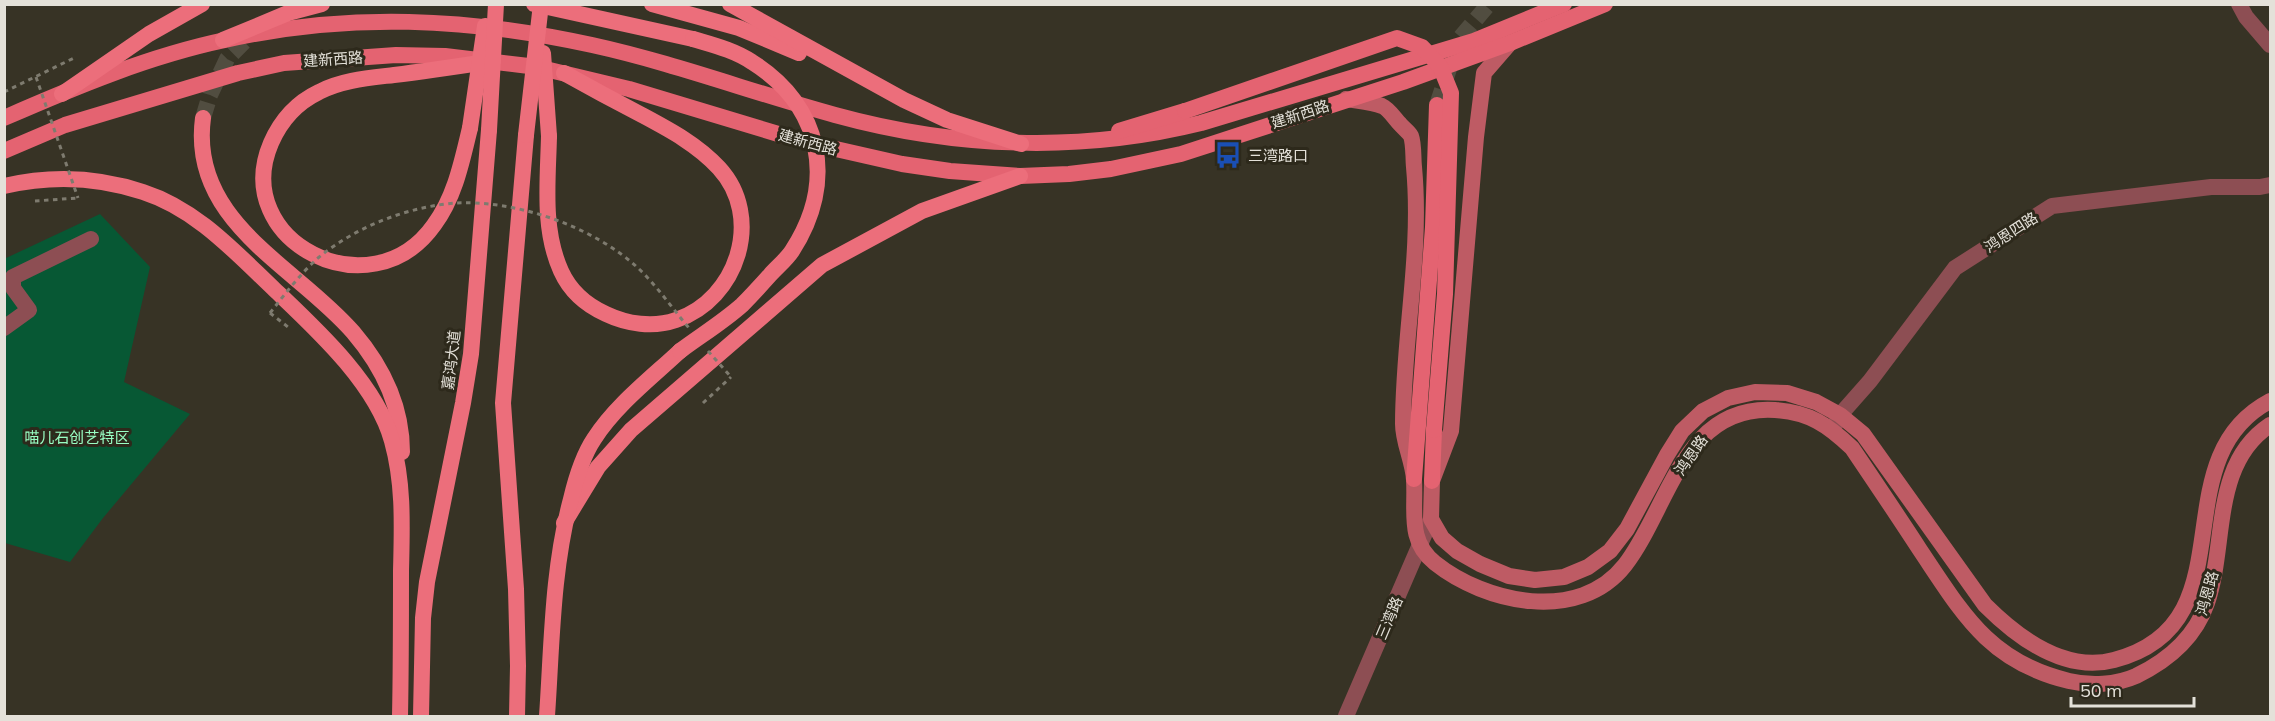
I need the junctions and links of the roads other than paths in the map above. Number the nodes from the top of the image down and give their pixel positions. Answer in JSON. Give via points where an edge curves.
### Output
{"nodes":[{"id":1,"x":202,"y":4,"type":"edge"},
{"id":2,"x":322,"y":4,"type":"edge"},
{"id":3,"x":489,"y":4,"type":"edge"},
{"id":4,"x":496,"y":4,"type":"edge"},
{"id":5,"x":652,"y":4,"type":"edge"},
{"id":6,"x":730,"y":4,"type":"edge"},
{"id":7,"x":1564,"y":4,"type":"edge"},
{"id":8,"x":1605,"y":4,"type":"edge"},
{"id":9,"x":2239,"y":4,"type":"edge"},
{"id":10,"x":538,"y":8,"type":"edge"},
{"id":11,"x":223,"y":40,"type":"junction"},
{"id":12,"x":1510,"y":43,"type":"junction"},
{"id":13,"x":2271,"y":45,"type":"edge"},
{"id":14,"x":497,"y":61,"type":"junction"},
{"id":15,"x":564,"y":73,"type":"junction"},
{"id":16,"x":62,"y":94,"type":"junction"},
{"id":17,"x":1346,"y":99,"type":"junction"},
{"id":18,"x":904,"y":100,"type":"junction"},
{"id":19,"x":1437,"y":105,"type":"tunnel mouth"},
{"id":20,"x":4,"y":118,"type":"edge"},
{"id":21,"x":203,"y":118,"type":"tunnel mouth"},
{"id":22,"x":1083,"y":142,"type":"junction"},
{"id":23,"x":1021,"y":144,"type":"junction"},
{"id":24,"x":4,"y":151,"type":"edge"},
{"id":25,"x":1020,"y":176,"type":"junction"},
{"id":26,"x":2271,"y":185,"type":"edge"},
{"id":27,"x":4,"y":186,"type":"edge"},
{"id":28,"x":91,"y":238,"type":"dead end"},
{"id":29,"x":4,"y":328,"type":"edge"},
{"id":30,"x":2271,"y":401,"type":"edge"},
{"id":31,"x":1836,"y":422,"type":"junction"},
{"id":32,"x":2271,"y":425,"type":"edge"},
{"id":33,"x":1414,"y":479,"type":"junction"},
{"id":34,"x":1432,"y":481,"type":"junction"},
{"id":35,"x":402,"y":491,"type":"junction"},
{"id":36,"x":1431,"y":519,"type":"junction"},
{"id":37,"x":564,"y":523,"type":"junction"},
{"id":38,"x":1419,"y":547,"type":"junction"},
{"id":39,"x":400,"y":717,"type":"edge"},
{"id":40,"x":421,"y":717,"type":"edge"},
{"id":41,"x":516,"y":717,"type":"edge"},
{"id":42,"x":547,"y":717,"type":"edge"},
{"id":43,"x":1346,"y":717,"type":"edge"}],
"edges":[{"from":1,"to":16,"type":"highway","via":[[149,34]]},
{"from":2,"to":11,"type":"highway","via":[[288,13]]},
{"from":3,"to":14,"type":"highway","bridge":true,"via":[[470,128],[459,172],[434,226],[404,254],[360,267],[311,254],[286,235],[269,208],[263,178],[268,149],[294,108],[320,91],[358,80]]},
{"from":4,"to":40,"type":"highway","name":"嘉鸿大道","bridge":true,"via":[[471,354],[427,582]]},
{"from":5,"to":18,"type":"highway","via":[[739,28]]},
{"from":6,"to":18,"type":"highway"},
{"from":7,"to":22,"type":"main road","name":"建新西路","via":[[1474,41],[1201,123],[1165,132]]},
{"from":8,"to":12,"type":"main road","name":"建新西路"},
{"from":9,"to":13,"type":"street"},
{"from":10,"to":15,"type":"highway","bridge":true,"via":[[549,136],[549,230],[567,284],[595,309],[634,324],[675,321],[694,312],[710,300],[738,257],[742,222],[732,186],[720,168],[680,136]]},
{"from":10,"to":37,"type":"highway","bridge":true,"via":[[693,39],[751,60],[792,95],[813,136],[818,159],[814,204],[791,253],[741,306],[680,351],[624,402],[593,440],[578,472]]},
{"from":10,"to":41,"type":"highway","bridge":true,"via":[[503,403],[516,589]]},
{"from":11,"to":16,"type":"main road","name":"建新西路","via":[[164,56]]},
{"from":11,"to":23,"type":"main road","name":"建新西路","via":[[344,22],[400,20],[489,27],[594,45],[874,125]]},
{"from":12,"to":17,"type":"main road","name":"建新西路"},
{"from":12,"to":34,"type":"main road","via":[[1484,73],[1451,431]]},
{"from":14,"to":15,"type":"main road","name":"建新西路"},
{"from":14,"to":24,"type":"main road","name":"建新西路","via":[[396,55],[284,63],[115,109]]},
{"from":15,"to":25,"type":"main road","name":"建新西路","via":[[852,154],[950,171]]},
{"from":16,"to":20,"type":"main road","name":"建新西路"},
{"from":17,"to":25,"type":"main road","name":"建新西路","via":[[1182,154],[1111,169]]},
{"from":17,"to":33,"type":"main road","via":[[1383,106],[1411,136],[1417,200],[1403,427]]},
{"from":18,"to":23,"type":"highway","via":[[947,120]]},
{"from":19,"to":33,"type":"main road","via":[[1433,227]]},
{"from":21,"to":35,"type":"highway","via":[[201,157],[215,193],[227,210],[255,244],[353,332],[381,369],[400,422]]},
{"from":22,"to":23,"type":"main road","name":"建新西路"},
{"from":22,"to":34,"type":"main road","bridge":true,"via":[[1397,38],[1422,47],[1440,66],[1451,93],[1445,294]]},
{"from":25,"to":37,"type":"highway","via":[[922,210],[822,266],[631,430],[598,467]]},
{"from":26,"to":31,"type":"street","name":"鸿恩四路","via":[[2211,187],[2052,206],[1955,268]]},
{"from":27,"to":35,"type":"highway","via":[[41,180],[103,181],[162,199],[207,227],[317,329],[355,375],[386,424]]},
{"from":28,"to":29,"type":"street","via":[[13,277],[13,288],[29,310]]},
{"from":30,"to":31,"type":"main road","name":"鸿恩路","via":[[2244,418],[2224,447],[2211,483],[2194,586],[2184,609],[2170,630],[2151,646],[2104,663],[2053,654],[2026,641],[2004,624],[1985,605],[1863,434]]},
{"from":31,"to":32,"type":"main road","name":"鸿恩路","via":[[1964,617],[2002,652],[2025,666],[2078,683],[2131,678],[2152,668],[2180,646],[2199,622],[2212,586],[2224,505],[2235,465],[2245,447]]},
{"from":31,"to":36,"type":"main road","name":"鸿恩路","via":[[1816,402],[1787,393],[1755,392],[1728,398],[1703,411],[1682,431],[1627,530],[1610,551],[1588,567],[1564,577],[1535,580],[1509,576],[1480,564],[1442,538]]},
{"from":31,"to":38,"type":"main road","name":"鸿恩路","via":[[1756,408],[1714,425],[1682,464],[1643,539],[1623,567],[1602,585],[1577,597],[1526,601],[1499,596],[1449,573]]},
{"from":33,"to":38,"type":"main road","via":[[1414,529]]},
{"from":34,"to":36,"type":"main road"},
{"from":35,"to":39,"type":"highway"},
{"from":36,"to":38,"type":"street","name":"三湾路"},
{"from":37,"to":42,"type":"highway","via":[[557,566]]},
{"from":38,"to":43,"type":"street","name":"三湾路"}]}
